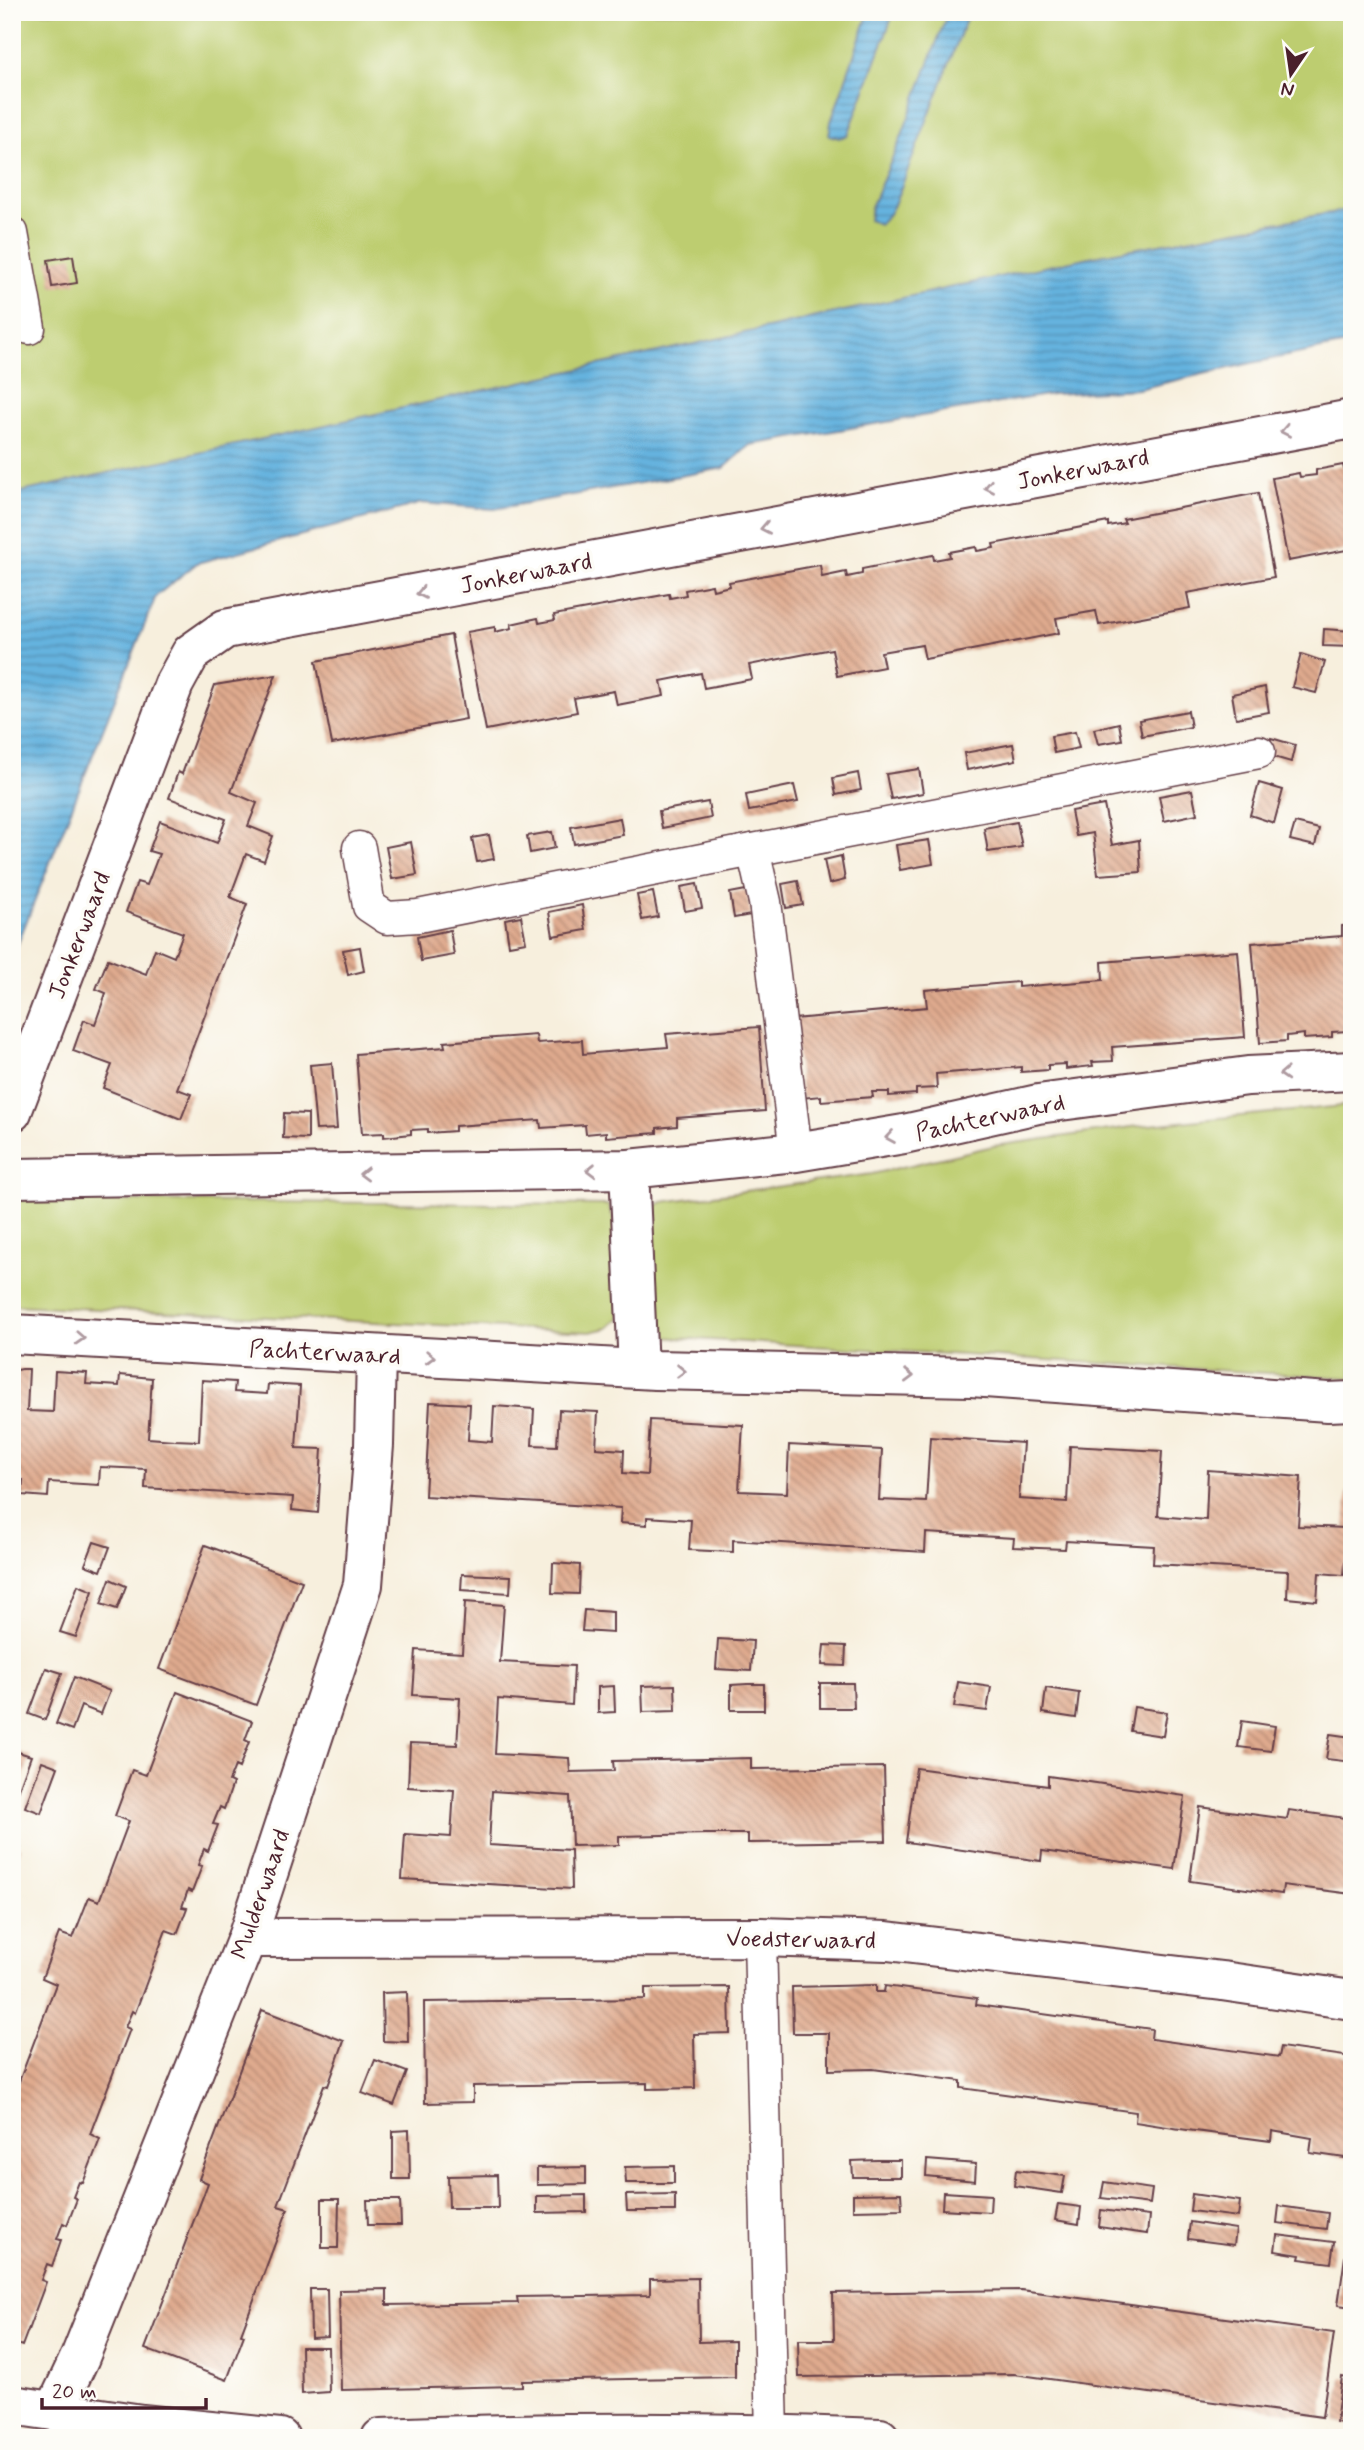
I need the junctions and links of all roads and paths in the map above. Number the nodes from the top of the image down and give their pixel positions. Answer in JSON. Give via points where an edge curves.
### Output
{"nodes":[{"id":1,"x":12,"y":233,"type":"edge"},
{"id":2,"x":29,"y":328,"type":"dead end"},
{"id":3,"x":1352,"y":419,"type":"edge"},
{"id":4,"x":1259,"y":752,"type":"dead end"},
{"id":5,"x":359,"y":848,"type":"dead end"},
{"id":6,"x":753,"y":850,"type":"junction"},
{"id":7,"x":1352,"y":1071,"type":"edge"},
{"id":8,"x":12,"y":1112,"type":"edge"},
{"id":9,"x":796,"y":1152,"type":"junction"},
{"id":10,"x":629,"y":1169,"type":"junction"},
{"id":11,"x":12,"y":1178,"type":"edge"},
{"id":12,"x":12,"y":1334,"type":"edge"},
{"id":13,"x":376,"y":1355,"type":"junction"},
{"id":14,"x":638,"y":1369,"type":"junction"},
{"id":15,"x":1352,"y":1401,"type":"edge"},
{"id":16,"x":760,"y":1937,"type":"junction"},
{"id":17,"x":247,"y":1938,"type":"junction"},
{"id":18,"x":1352,"y":2000,"type":"edge"},
{"id":19,"x":12,"y":2405,"type":"edge"},
{"id":20,"x":55,"y":2410,"type":"junction"},
{"id":21,"x":772,"y":2434,"type":"junction"},
{"id":22,"x":448,"y":2436,"type":"edge"},
{"id":23,"x":279,"y":2438,"type":"edge"},
{"id":24,"x":382,"y":2438,"type":"edge"},
{"id":25,"x":880,"y":2438,"type":"edge"}],
"edges":[{"from":1,"to":2,"type":"lane"},
{"from":3,"to":8,"type":"street","name":"Jonkerwaard","one_way":true,"via":[[225,629],[191,653],[174,684]]},
{"from":4,"to":6,"type":"lane"},
{"from":5,"to":6,"type":"lane","via":[[369,906],[387,918],[418,916]]},
{"from":6,"to":9,"type":"lane","via":[[765,902]]},
{"from":7,"to":9,"type":"street","name":"Pachterwaard","one_way":true,"via":[[1248,1076],[1038,1104]]},
{"from":9,"to":10,"type":"street","name":"Pachterwaard"},
{"from":10,"to":11,"type":"street","name":"Pachterwaard","one_way":true},
{"from":10,"to":14,"type":"street"},
{"from":12,"to":13,"type":"street","name":"Pachterwaard","one_way":true},
{"from":13,"to":14,"type":"street","name":"Pachterwaard","one_way":true},
{"from":13,"to":17,"type":"street","name":"Mulderwaard","via":[[363,1585]]},
{"from":14,"to":15,"type":"street","name":"Pachterwaard","one_way":true,"via":[[971,1377]]},
{"from":16,"to":17,"type":"street","name":"Voedsterwaard"},
{"from":16,"to":18,"type":"street","name":"Voedsterwaard","via":[[899,1942]]},
{"from":16,"to":21,"type":"lane"},
{"from":17,"to":20,"type":"street","name":"Mulderwaard"},
{"from":19,"to":20,"type":"street"},
{"from":20,"to":23,"type":"street"},
{"from":21,"to":22,"type":"street"},
{"from":21,"to":25,"type":"street"},
{"from":22,"to":24,"type":"street"}]}
